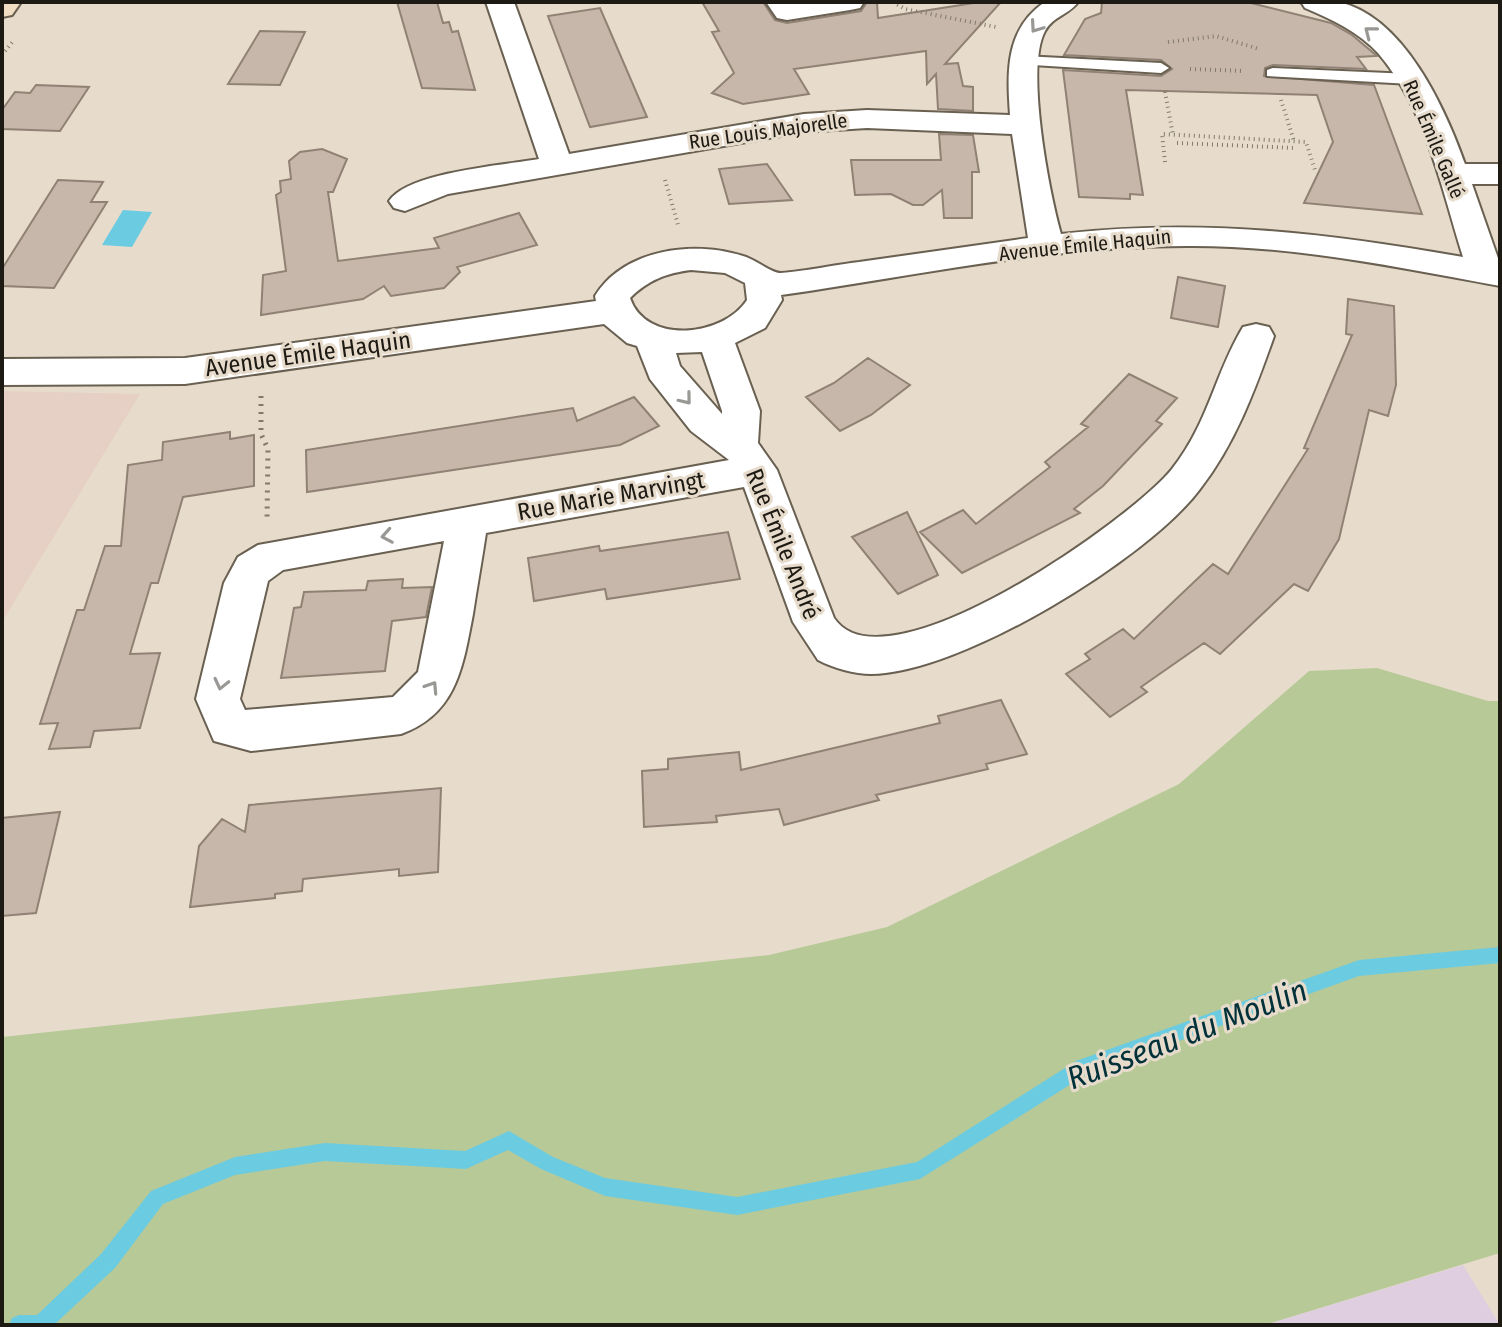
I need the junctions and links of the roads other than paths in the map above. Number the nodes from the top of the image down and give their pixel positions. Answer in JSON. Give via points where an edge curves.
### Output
{"nodes":[{"id":1,"x":7,"y":2,"type":"edge"},
{"id":2,"x":500,"y":2,"type":"edge"},
{"id":3,"x":780,"y":2,"type":"edge"},
{"id":4,"x":850,"y":2,"type":"edge"},
{"id":5,"x":1064,"y":2,"type":"edge"},
{"id":6,"x":1315,"y":2,"type":"edge"},
{"id":7,"x":2,"y":9,"type":"edge"},
{"id":8,"x":1026,"y":48,"type":"junction"},
{"id":9,"x":1161,"y":68,"type":"road end"},
{"id":10,"x":1273,"y":73,"type":"road end"},
{"id":11,"x":1411,"y":79,"type":"junction"},
{"id":12,"x":1029,"y":125,"type":"junction"},
{"id":13,"x":557,"y":165,"type":"junction"},
{"id":14,"x":1452,"y":174,"type":"junction"},
{"id":15,"x":1500,"y":174,"type":"edge"},
{"id":16,"x":405,"y":201,"type":"dead end"},
{"id":17,"x":1047,"y":246,"type":"junction"},
{"id":18,"x":1492,"y":274,"type":"edge"},
{"id":19,"x":765,"y":286,"type":"junction"},
{"id":20,"x":611,"y":311,"type":"junction"},
{"id":21,"x":1256,"y":336,"type":"dead end"},
{"id":22,"x":715,"y":337,"type":"junction"},
{"id":23,"x":653,"y":339,"type":"junction"},
{"id":24,"x":2,"y":372,"type":"edge"},
{"id":25,"x":748,"y":458,"type":"junction"},
{"id":26,"x":464,"y":522,"type":"junction"}],
"edges":[{"from":1,"to":7,"type":"main road"},
{"from":2,"to":13,"type":"street"},
{"from":3,"to":4,"type":"street","via":[[787,12]]},
{"from":5,"to":8,"type":"street","one_way":true,"via":[[1039,20]]},
{"from":11,"to":6,"type":"street","name":"Rue Émile Gallé","one_way":true,"via":[[1369,30]]},
{"from":8,"to":9,"type":"lane"},
{"from":8,"to":12,"type":"street"},
{"from":10,"to":11,"type":"lane"},
{"from":11,"to":14,"type":"street","name":"Rue Émile Gallé"},
{"from":12,"to":13,"type":"street","name":"Rue Louis Majorelle","via":[[838,120]]},
{"from":12,"to":17,"type":"street","via":[[1036,212]]},
{"from":13,"to":16,"type":"street","name":"Rue Louis Majorelle","via":[[440,186]]},
{"from":14,"to":15,"type":"street"},
{"from":14,"to":18,"type":"street","name":"Rue Émile Gallé"},
{"from":17,"to":18,"type":"street","name":"Avenue Émile Haquin","via":[[1133,236],[1238,236],[1345,247]]},
{"from":17,"to":19,"type":"street","name":"Avenue Émile Haquin"},
{"from":19,"to":20,"type":"street","via":[[755,272],[734,264],[677,260],[648,267],[622,284],[612,296]]},
{"from":19,"to":22,"type":"street","via":[[766,306],[753,321]]},
{"from":20,"to":23,"type":"street","via":[[630,332]]},
{"from":20,"to":24,"type":"street","name":"Avenue Émile Haquin","via":[[185,371]]},
{"from":21,"to":25,"type":"street","name":"Rue Émile André","via":[[1218,433],[1169,499],[1125,537],[1048,589],[895,655],[855,655],[823,639]]},
{"from":22,"to":23,"type":"street"},
{"from":22,"to":25,"type":"street","name":"Rue Émile André","via":[[741,411]]},
{"from":23,"to":25,"type":"street","name":"Rue Émile André","one_way":true,"via":[[663,370],[704,421]]},
{"from":25,"to":26,"type":"street","name":"Rue Marie Marvingt"},
{"from":26,"to":26,"type":"street","name":"Rue Marie Marvingt","one_way":true,"via":[[273,556],[253,569],[245,583],[218,699],[230,727],[251,731],[401,715],[433,689],[466,534]]}]}
